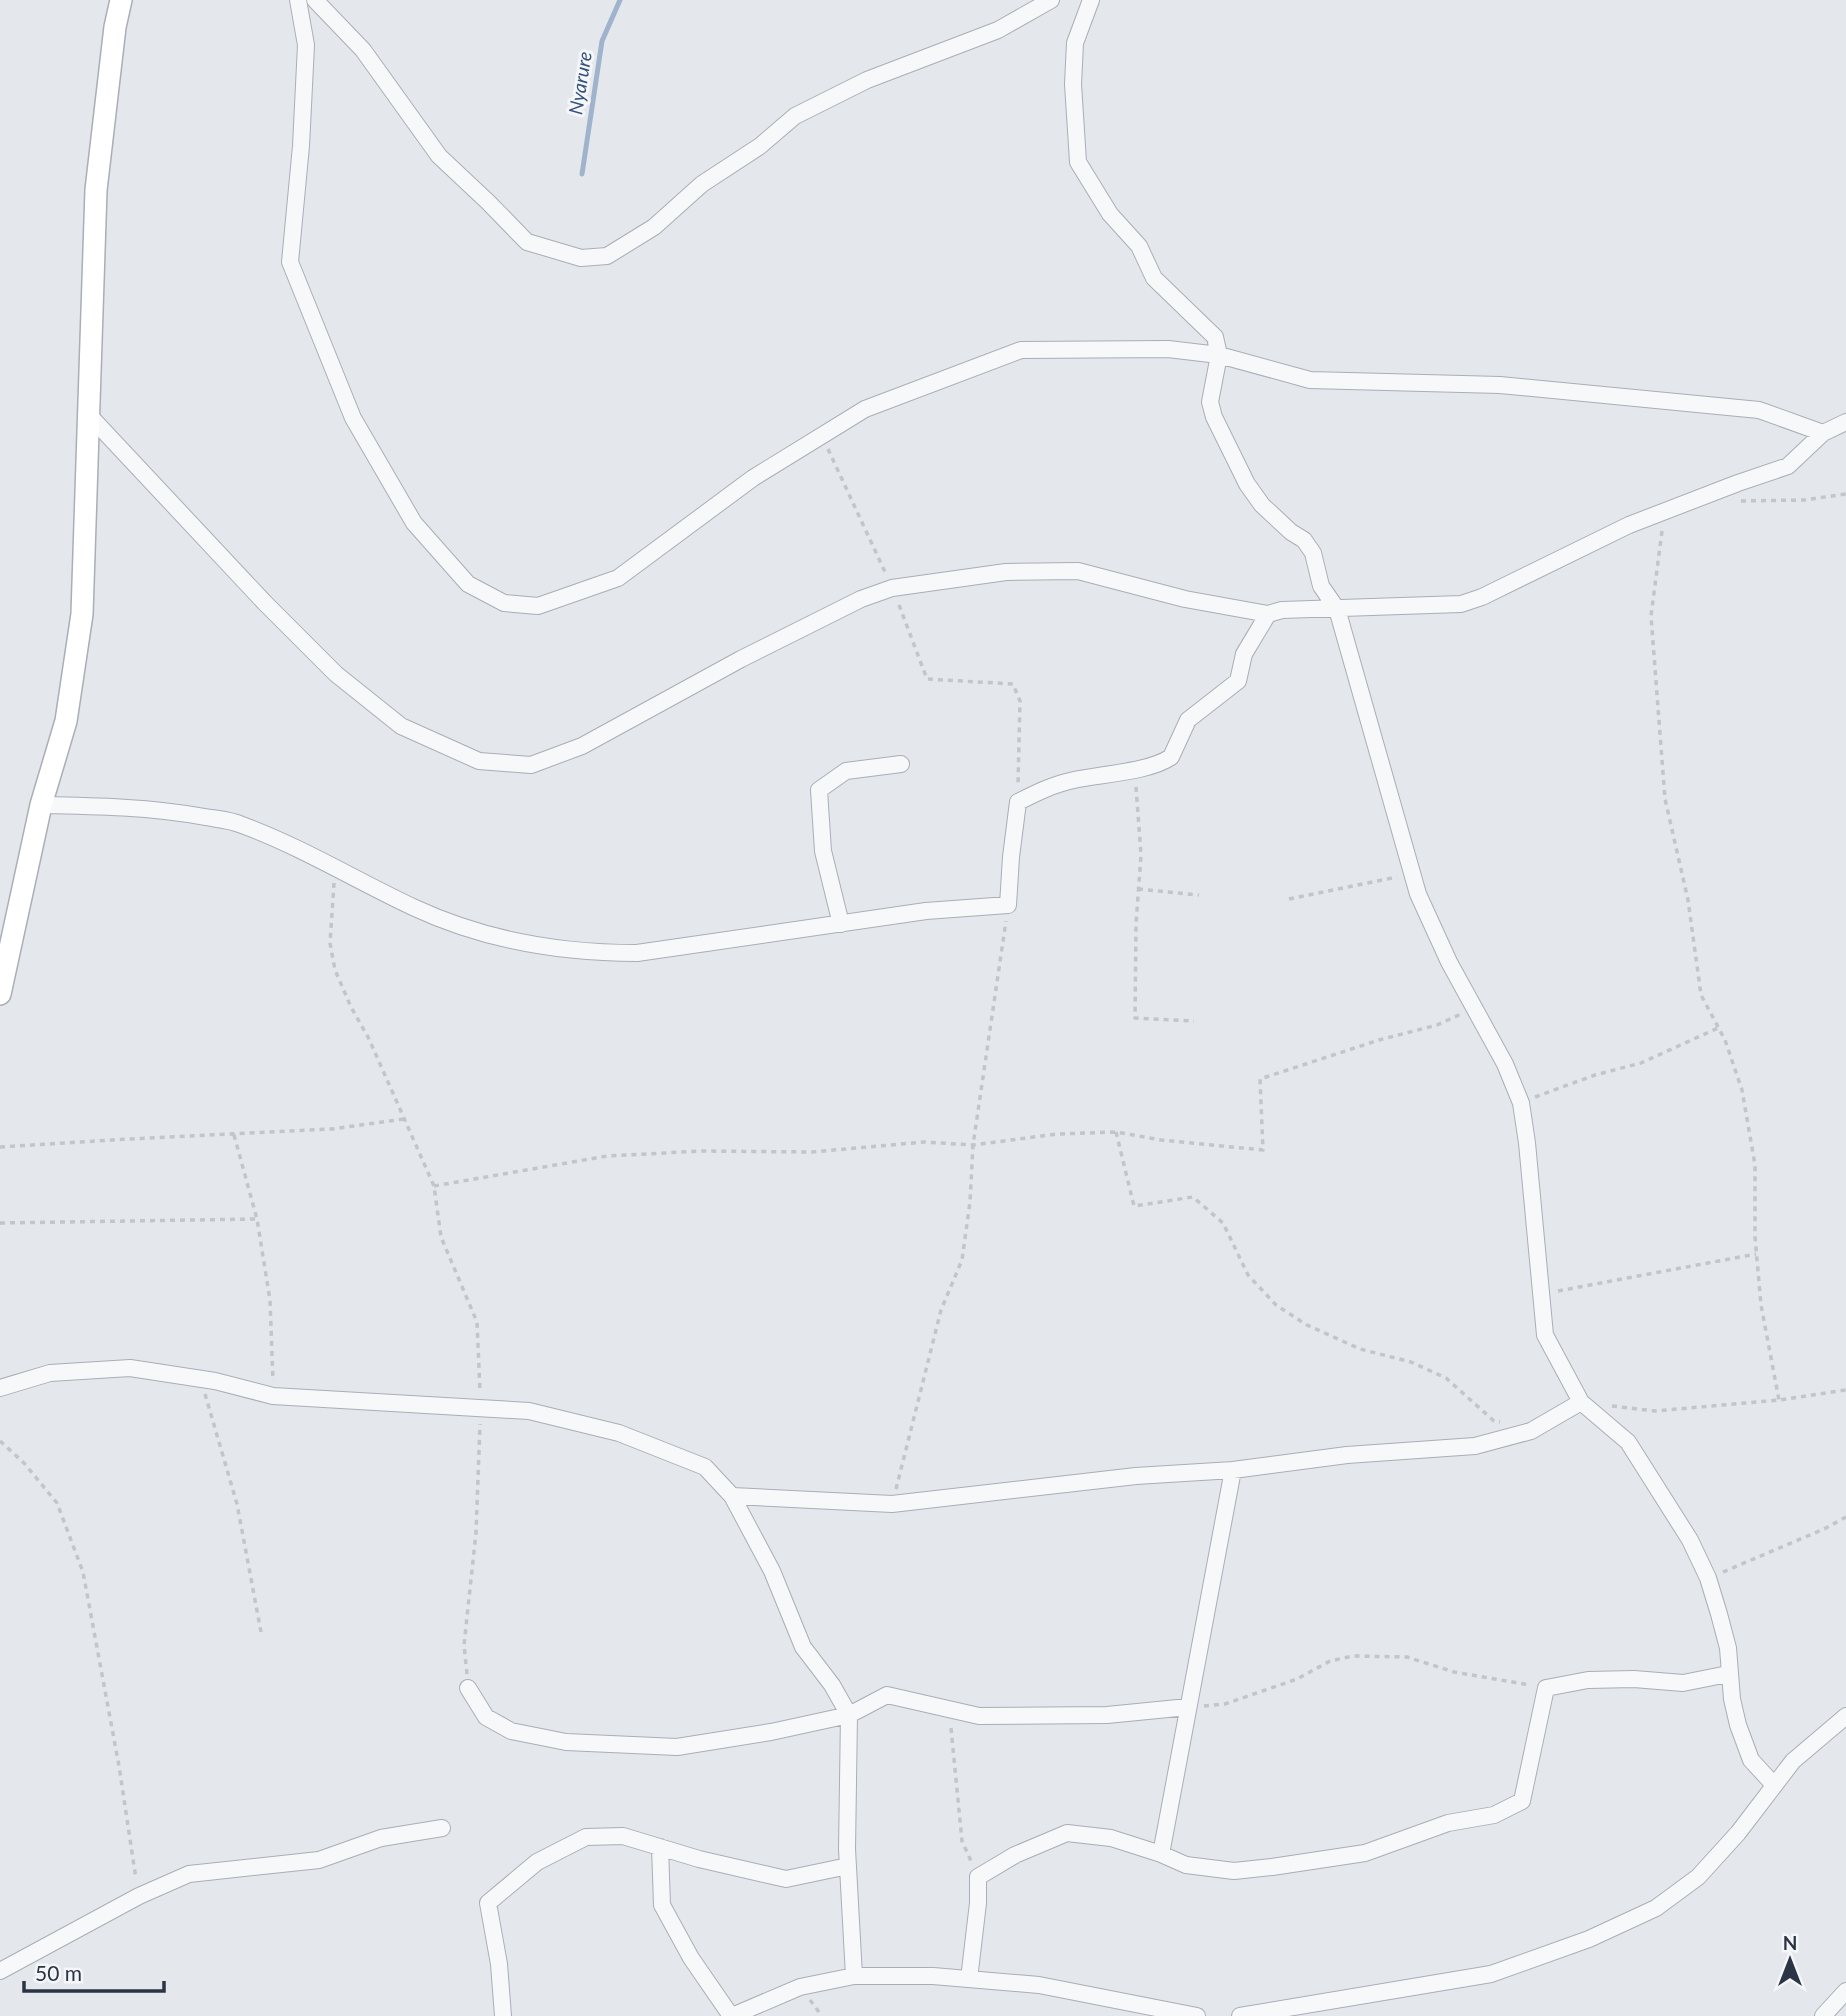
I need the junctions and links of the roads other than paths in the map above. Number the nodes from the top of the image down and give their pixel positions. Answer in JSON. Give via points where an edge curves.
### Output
{"nodes":[{"id":1,"x":121,"y":0,"type":"edge"},
{"id":2,"x":298,"y":0,"type":"edge"},
{"id":3,"x":315,"y":0,"type":"edge"},
{"id":4,"x":1051,"y":0,"type":"edge"},
{"id":5,"x":1091,"y":0,"type":"edge"},
{"id":6,"x":1219,"y":355,"type":"junction"},
{"id":7,"x":87,"y":413,"type":"junction"},
{"id":8,"x":1846,"y":422,"type":"edge"},
{"id":9,"x":1823,"y":433,"type":"junction"},
{"id":10,"x":1336,"y":609,"type":"junction"},
{"id":11,"x":1268,"y":614,"type":"junction"},
{"id":12,"x":901,"y":764,"type":"dead end"},
{"id":13,"x":41,"y":805,"type":"junction"},
{"id":14,"x":841,"y":924,"type":"junction"},
{"id":15,"x":0,"y":994,"type":"edge"},
{"id":16,"x":0,"y":1388,"type":"edge"},
{"id":17,"x":1581,"y":1402,"type":"junction"},
{"id":18,"x":1233,"y":1470,"type":"junction"},
{"id":19,"x":732,"y":1496,"type":"junction"},
{"id":20,"x":1728,"y":1674,"type":"junction"},
{"id":21,"x":468,"y":1688,"type":"road end"},
{"id":22,"x":1188,"y":1707,"type":"junction"},
{"id":23,"x":849,"y":1715,"type":"junction"},
{"id":24,"x":1846,"y":1716,"type":"edge"},
{"id":25,"x":1774,"y":1785,"type":"junction"},
{"id":26,"x":442,"y":1828,"type":"dead end"},
{"id":27,"x":660,"y":1847,"type":"junction"},
{"id":28,"x":1161,"y":1854,"type":"junction"},
{"id":29,"x":848,"y":1866,"type":"junction"},
{"id":30,"x":0,"y":1971,"type":"edge"},
{"id":31,"x":854,"y":1976,"type":"junction"},
{"id":32,"x":969,"y":1979,"type":"junction"},
{"id":33,"x":1846,"y":1991,"type":"edge"},
{"id":34,"x":1132,"y":2008,"type":"edge"},
{"id":35,"x":503,"y":2016,"type":"edge"},
{"id":36,"x":732,"y":2016,"type":"edge"},
{"id":37,"x":1197,"y":2016,"type":"edge"},
{"id":38,"x":1240,"y":2016,"type":"edge"},
{"id":39,"x":1823,"y":2016,"type":"edge"}],
"edges":[{"from":1,"to":7,"type":"main road","via":[[96,190]]},
{"from":2,"to":6,"type":"street","via":[[306,45],[290,262],[353,418],[414,523],[468,584],[504,603],[538,606],[618,578],[754,478],[865,409],[1021,350],[1168,349]]},
{"from":3,"to":4,"type":"street","via":[[363,50],[439,156],[527,242],[581,258],[607,256],[654,227],[702,184],[760,146],[795,116],[867,79],[998,30]]},
{"from":5,"to":6,"type":"street","via":[[1075,43],[1078,162],[1110,214],[1139,246],[1154,278],[1215,337]]},
{"from":6,"to":9,"type":"street","via":[[1310,380],[1500,385],[1759,410]]},
{"from":6,"to":10,"type":"street","via":[[1210,402],[1214,417],[1262,505],[1313,553],[1321,586]]},
{"from":7,"to":11,"type":"street","via":[[336,674],[401,726],[479,761],[531,765],[582,746],[741,659],[892,588],[1006,572],[1078,571],[1185,599]]},
{"from":7,"to":13,"type":"main road","via":[[82,614],[66,721]]},
{"from":8,"to":9,"type":"street"},
{"from":9,"to":10,"type":"street","via":[[1788,466],[1629,525],[1482,597],[1461,604]]},
{"from":10,"to":11,"type":"street"},
{"from":10,"to":17,"type":"street","via":[[1419,894],[1521,1104],[1545,1335]]},
{"from":11,"to":14,"type":"street","via":[[1244,654],[1238,681],[1188,720],[1171,757],[1158,764],[1048,787],[1018,802],[1008,905]]},
{"from":12,"to":14,"type":"street","via":[[846,771],[819,790],[823,851]]},
{"from":13,"to":14,"type":"street","via":[[180,812],[240,823],[417,909],[501,939],[589,953],[637,953]]},
{"from":13,"to":15,"type":"main road"},
{"from":16,"to":19,"type":"street","via":[[50,1373],[130,1367],[273,1396],[529,1411],[619,1433],[705,1467]]},
{"from":17,"to":18,"type":"street","via":[[1531,1431],[1475,1446],[1347,1455]]},
{"from":17,"to":20,"type":"street","via":[[1628,1442],[1690,1540],[1708,1578],[1728,1648]]},
{"from":18,"to":19,"type":"street","via":[[1136,1476],[892,1504]]},
{"from":18,"to":22,"type":"street"},
{"from":19,"to":23,"type":"street","via":[[772,1571],[803,1647]]},
{"from":20,"to":25,"type":"street","via":[[1738,1725],[1751,1759]]},
{"from":20,"to":28,"type":"street","via":[[1683,1683],[1588,1680],[1546,1688],[1522,1801],[1494,1815],[1448,1823],[1365,1853],[1272,1867],[1234,1871],[1186,1865]]},
{"from":21,"to":23,"type":"street","via":[[486,1717],[511,1731],[566,1742],[677,1747]]},
{"from":22,"to":23,"type":"street","via":[[1107,1715],[979,1716],[887,1695]]},
{"from":22,"to":28,"type":"street"},
{"from":23,"to":29,"type":"street"},
{"from":24,"to":25,"type":"street","via":[[1793,1761]]},
{"from":25,"to":38,"type":"street","via":[[1698,1877],[1656,1909],[1590,1939],[1491,1974]]},
{"from":26,"to":30,"type":"street","via":[[381,1839],[319,1860],[189,1874]]},
{"from":27,"to":29,"type":"street","via":[[786,1879]]},
{"from":27,"to":35,"type":"street","via":[[623,1836],[586,1837],[537,1862],[488,1903]]},
{"from":27,"to":36,"type":"street","via":[[662,1905],[691,1958]]},
{"from":28,"to":32,"type":"street","via":[[1111,1838],[1067,1833],[978,1877]]},
{"from":29,"to":31,"type":"street"},
{"from":31,"to":32,"type":"street"},
{"from":31,"to":36,"type":"street","via":[[800,1987]]},
{"from":32,"to":34,"type":"street","via":[[1039,1985]]},
{"from":33,"to":39,"type":"street"},
{"from":34,"to":37,"type":"street"}]}
